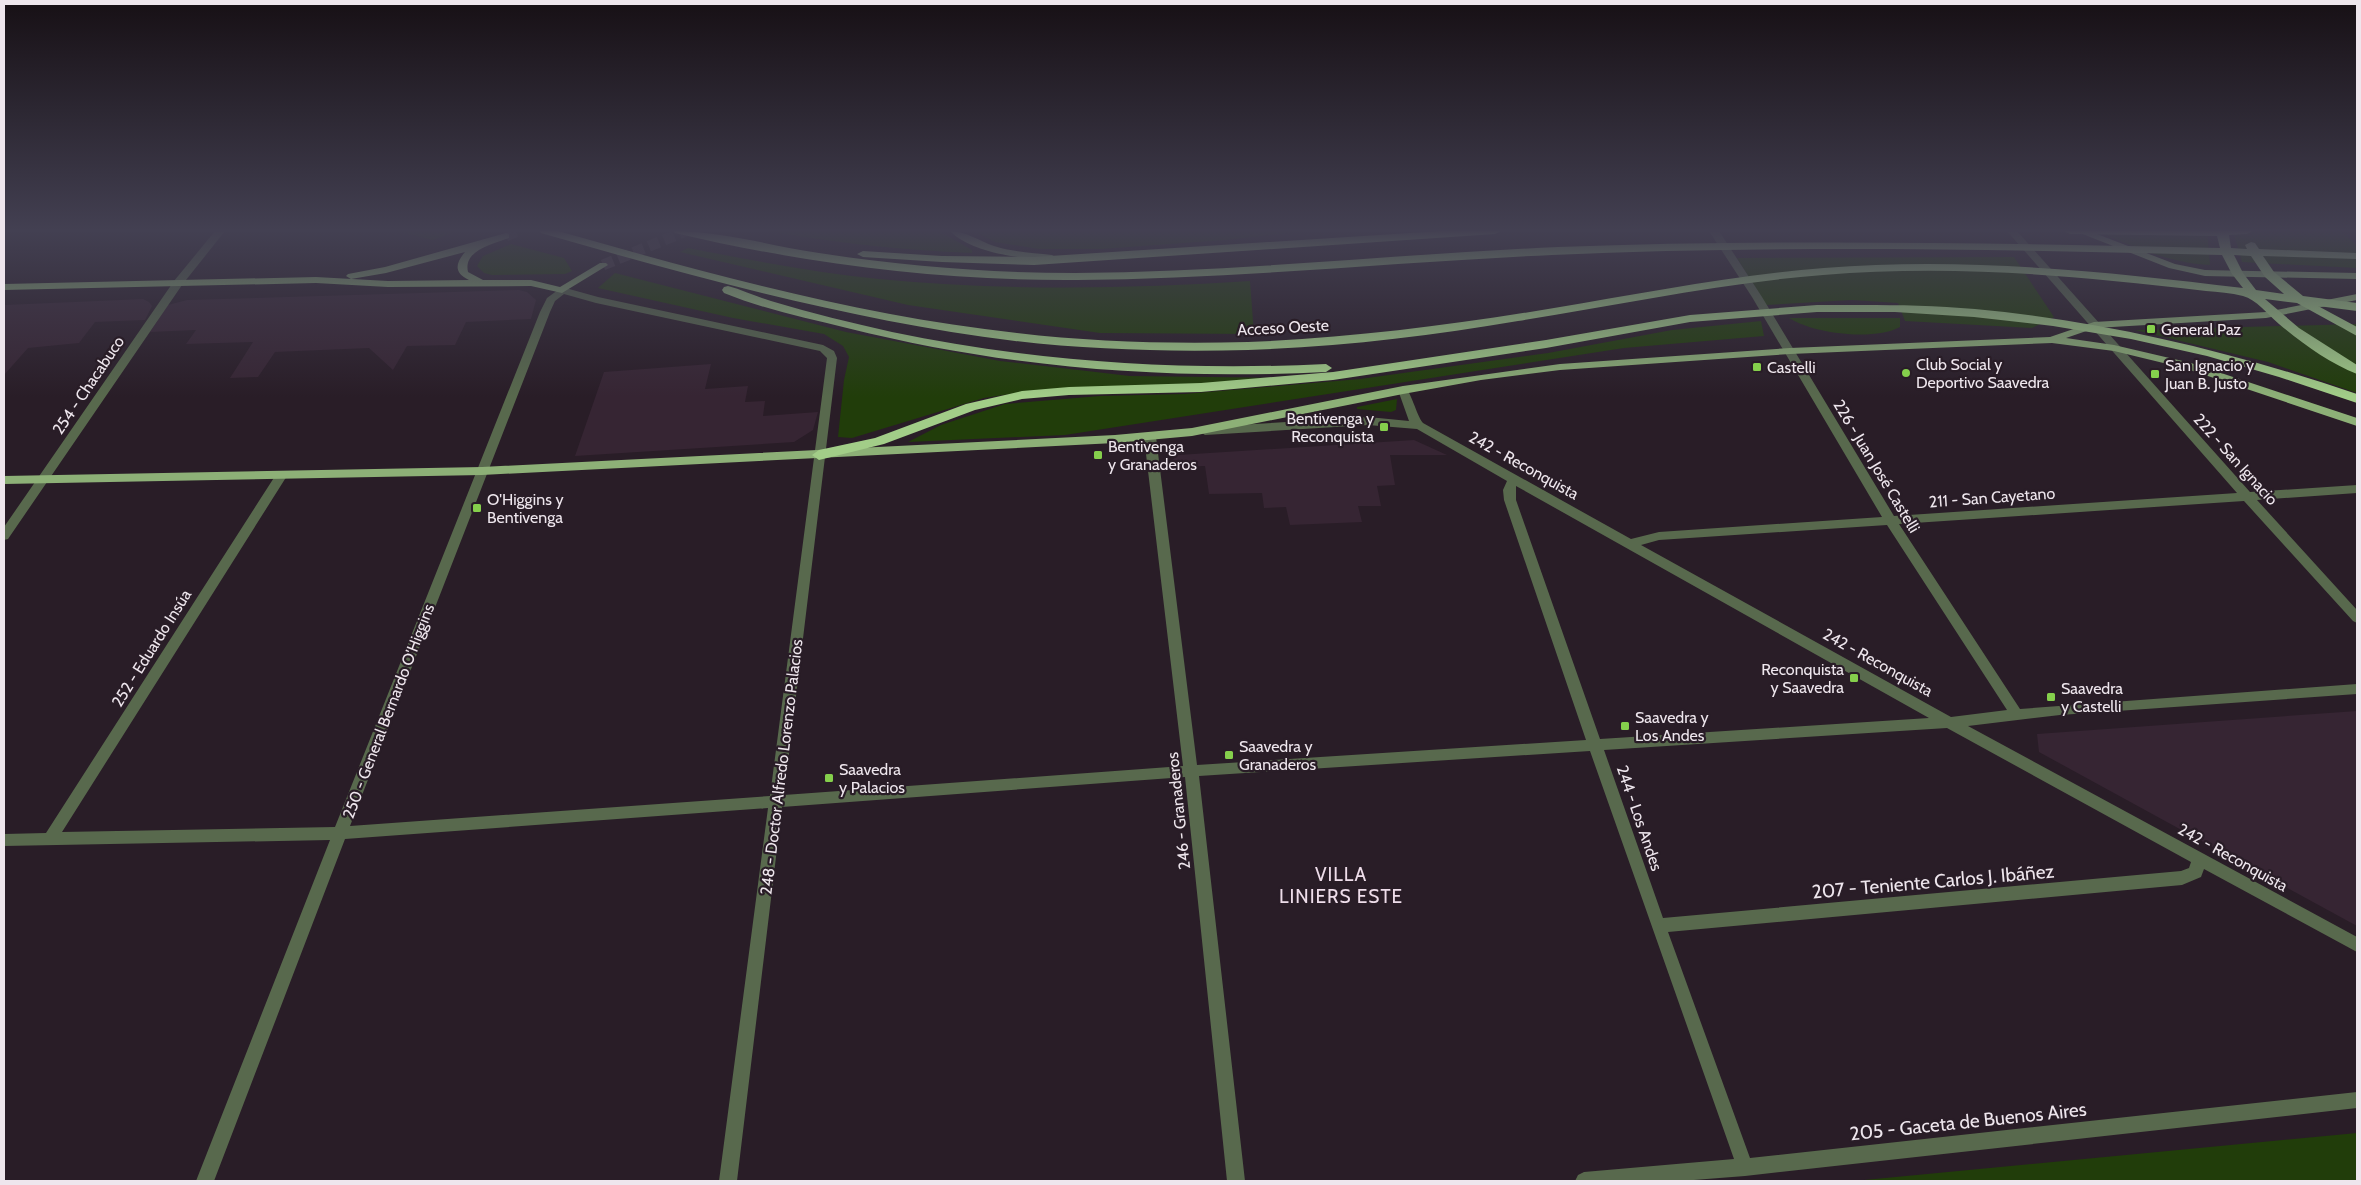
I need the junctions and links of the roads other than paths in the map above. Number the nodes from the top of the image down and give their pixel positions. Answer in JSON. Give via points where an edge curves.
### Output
{"nodes":[{"id":1,"x":34,"y":286,"type":"edge"},
{"id":2,"x":176,"y":286,"type":"edge"},
{"id":3,"x":545,"y":286,"type":"edge"},
{"id":4,"x":568,"y":286,"type":"edge"},
{"id":5,"x":721,"y":286,"type":"edge"},
{"id":6,"x":751,"y":286,"type":"edge"},
{"id":7,"x":1690,"y":286,"type":"edge"},
{"id":8,"x":1749,"y":286,"type":"edge"},
{"id":9,"x":2061,"y":286,"type":"edge"},
{"id":10,"x":2191,"y":286,"type":"edge"},
{"id":11,"x":2250,"y":286,"type":"edge"},
{"id":12,"x":2283,"y":286,"type":"edge"},
{"id":13,"x":4,"y":287,"type":"edge"},
{"id":14,"x":562,"y":290,"type":"junction"},
{"id":15,"x":2357,"y":297,"type":"edge"},
{"id":16,"x":2357,"y":307,"type":"edge"},
{"id":17,"x":2094,"y":324,"type":"junction"},
{"id":18,"x":2357,"y":332,"type":"edge"},
{"id":19,"x":2052,"y":340,"type":"junction"},
{"id":20,"x":2114,"y":348,"type":"junction"},
{"id":21,"x":1790,"y":351,"type":"junction"},
{"id":22,"x":1436,"y":360,"type":"junction"},
{"id":23,"x":2357,"y":370,"type":"edge"},
{"id":24,"x":1403,"y":390,"type":"junction"},
{"id":25,"x":2357,"y":399,"type":"edge"},
{"id":26,"x":2357,"y":422,"type":"edge"},
{"id":27,"x":1419,"y":426,"type":"junction"},
{"id":28,"x":1192,"y":432,"type":"junction"},
{"id":29,"x":1150,"y":437,"type":"junction"},
{"id":30,"x":819,"y":455,"type":"junction"},
{"id":31,"x":482,"y":471,"type":"junction"},
{"id":32,"x":281,"y":476,"type":"junction"},
{"id":33,"x":44,"y":479,"type":"junction"},
{"id":34,"x":4,"y":480,"type":"edge"},
{"id":35,"x":1514,"y":480,"type":"junction"},
{"id":36,"x":2357,"y":489,"type":"edge"},
{"id":37,"x":2249,"y":496,"type":"junction"},
{"id":38,"x":1890,"y":520,"type":"junction"},
{"id":39,"x":4,"y":536,"type":"edge"},
{"id":40,"x":1630,"y":544,"type":"junction"},
{"id":41,"x":2357,"y":618,"type":"edge"},
{"id":42,"x":2357,"y":688,"type":"edge"},
{"id":43,"x":2017,"y":715,"type":"junction"},
{"id":44,"x":1952,"y":722,"type":"junction"},
{"id":45,"x":1597,"y":746,"type":"junction"},
{"id":46,"x":1191,"y":772,"type":"junction"},
{"id":47,"x":777,"y":801,"type":"junction"},
{"id":48,"x":340,"y":833,"type":"junction"},
{"id":49,"x":50,"y":839,"type":"junction"},
{"id":50,"x":4,"y":840,"type":"edge"},
{"id":51,"x":2199,"y":858,"type":"junction"},
{"id":52,"x":1658,"y":926,"type":"junction"},
{"id":53,"x":2357,"y":946,"type":"edge"},
{"id":54,"x":2357,"y":1100,"type":"edge"},
{"id":55,"x":1745,"y":1166,"type":"junction"},
{"id":56,"x":205,"y":1181,"type":"edge"},
{"id":57,"x":728,"y":1181,"type":"edge"},
{"id":58,"x":1236,"y":1181,"type":"edge"},
{"id":59,"x":1584,"y":1181,"type":"edge"}],
"edges":[{"from":1,"to":13,"type":"main road"},
{"from":2,"to":33,"type":"street","name":"254 - Chacabuco"},
{"from":3,"to":14,"type":"main road"},
{"from":4,"to":14,"type":"main road","name":"250 - General Bernardo O'Higgins"},
{"from":5,"to":22,"type":"highway","via":[[856,327],[991,353],[1085,366],[1145,370],[1282,370]]},
{"from":6,"to":7,"type":"highway","name":"Acceso Oeste","via":[[866,314],[948,328],[1106,344],[1172,347],[1375,337],[1471,325]]},
{"from":8,"to":21,"type":"street","name":"226 - Juan José Castelli"},
{"from":9,"to":17,"type":"street","name":"222 - San Ignacio"},
{"from":10,"to":16,"type":"highway","name":"Acceso Oeste"},
{"from":11,"to":23,"type":"highway","via":[[2302,336]]},
{"from":12,"to":18,"type":"highway"},
{"from":14,"to":30,"type":"street","name":"248 - Doctor Alfredo Lorenzo Palacios","via":[[823,348],[832,358]]},
{"from":14,"to":31,"type":"street","name":"250 - General Bernardo O'Higgins","via":[[544,312]]},
{"from":15,"to":17,"type":"main road","via":[[2266,315]]},
{"from":17,"to":19,"type":"main road"},
{"from":17,"to":20,"type":"street","name":"222 - San Ignacio"},
{"from":19,"to":20,"type":"main road"},
{"from":19,"to":21,"type":"main road"},
{"from":20,"to":26,"type":"main road","via":[[2215,373]]},
{"from":20,"to":37,"type":"street","name":"222 - San Ignacio"},
{"from":21,"to":24,"type":"main road","via":[[1560,367]]},
{"from":21,"to":38,"type":"street","name":"226 - Juan José Castelli"},
{"from":22,"to":25,"type":"highway","via":[[1737,313],[1854,308],[1942,311],[2051,323],[2147,340],[2284,373]]},
{"from":22,"to":30,"type":"highway","via":[[1288,382],[1025,394],[956,411],[886,439]]},
{"from":24,"to":27,"type":"street","via":[[1412,417]]},
{"from":24,"to":28,"type":"main road"},
{"from":27,"to":28,"type":"street","via":[[1368,421]]},
{"from":27,"to":35,"type":"street","name":"242 - Reconquista"},
{"from":28,"to":29,"type":"main road"},
{"from":29,"to":30,"type":"main road"},
{"from":29,"to":46,"type":"street","name":"246 - Granaderos"},
{"from":30,"to":31,"type":"main road"},
{"from":30,"to":47,"type":"street","name":"248 - Doctor Alfredo Lorenzo Palacios"},
{"from":31,"to":32,"type":"main road"},
{"from":31,"to":48,"type":"street","name":"250 - General Bernardo O'Higgins"},
{"from":32,"to":33,"type":"main road"},
{"from":32,"to":49,"type":"street","name":"252 - Eduardo Insúa"},
{"from":33,"to":34,"type":"main road"},
{"from":33,"to":39,"type":"street","name":"254 - Chacabuco"},
{"from":35,"to":40,"type":"street","name":"242 - Reconquista"},
{"from":35,"to":45,"type":"street","name":"244 - Los Andes","via":[[1509,490],[1510,500]]},
{"from":36,"to":37,"type":"street","name":"211 - San Cayetano"},
{"from":37,"to":38,"type":"street","name":"211 - San Cayetano"},
{"from":37,"to":41,"type":"street","name":"222 - San Ignacio"},
{"from":38,"to":40,"type":"street","name":"211 - San Cayetano","via":[[1659,536]]},
{"from":38,"to":43,"type":"street","name":"226 - Juan José Castelli"},
{"from":40,"to":44,"type":"street","name":"242 - Reconquista"},
{"from":42,"to":43,"type":"street"},
{"from":43,"to":44,"type":"street"},
{"from":44,"to":45,"type":"street"},
{"from":44,"to":51,"type":"street","name":"242 - Reconquista"},
{"from":45,"to":46,"type":"street"},
{"from":45,"to":52,"type":"street","name":"244 - Los Andes"},
{"from":46,"to":47,"type":"street"},
{"from":46,"to":58,"type":"street","name":"246 - Granaderos"},
{"from":47,"to":48,"type":"street"},
{"from":47,"to":57,"type":"street","name":"248 - Doctor Alfredo Lorenzo Palacios"},
{"from":48,"to":49,"type":"street"},
{"from":48,"to":56,"type":"street","name":"250 - General Bernardo O'Higgins"},
{"from":49,"to":50,"type":"street"},
{"from":51,"to":52,"type":"street","name":"207 - Teniente Carlos J. Ibáñez","via":[[2196,872],[2182,878]]},
{"from":51,"to":53,"type":"street","name":"242 - Reconquista"},
{"from":52,"to":55,"type":"street","name":"244 - Los Andes"},
{"from":54,"to":55,"type":"street","name":"205 - Gaceta de Buenos Aires"},
{"from":55,"to":59,"type":"street","name":"205 - Gaceta de Buenos Aires"}]}
